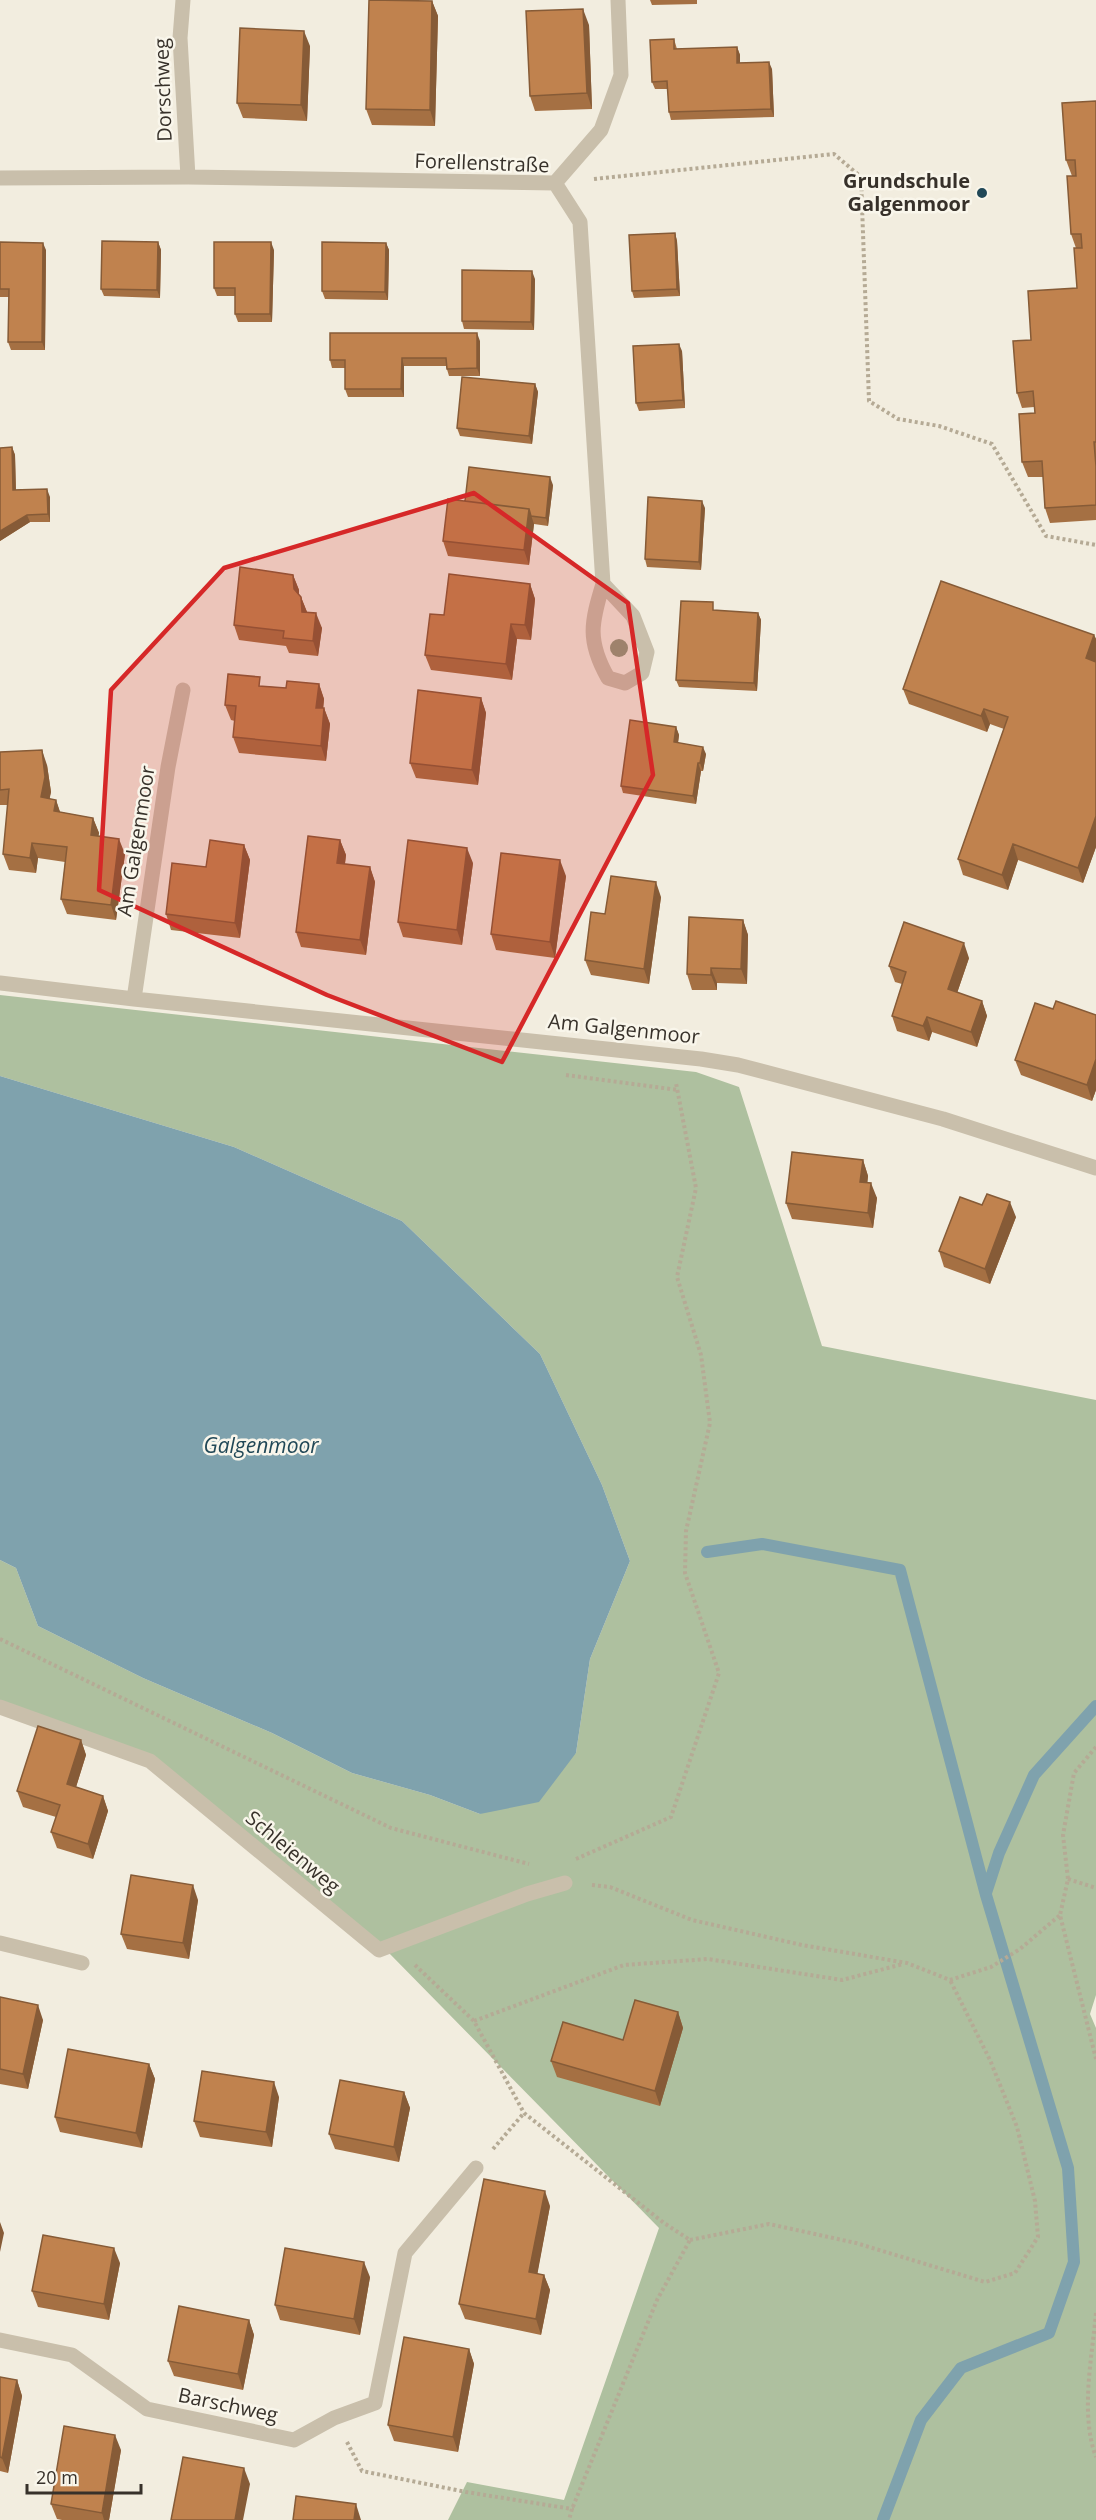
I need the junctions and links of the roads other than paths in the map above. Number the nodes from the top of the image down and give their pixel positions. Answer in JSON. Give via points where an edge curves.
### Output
{"nodes":[{"id":1,"x":183,"y":0,"type":"edge"},
{"id":2,"x":618,"y":0,"type":"edge"},
{"id":3,"x":188,"y":177,"type":"junction"},
{"id":4,"x":0,"y":178,"type":"edge"},
{"id":5,"x":555,"y":183,"type":"junction"},
{"id":6,"x":603,"y":584,"type":"junction"},
{"id":7,"x":183,"y":690,"type":"dead end"},
{"id":8,"x":0,"y":982,"type":"edge"},
{"id":9,"x":134,"y":999,"type":"junction"},
{"id":10,"x":1096,"y":1168,"type":"edge"},
{"id":11,"x":0,"y":1707,"type":"edge"},
{"id":12,"x":565,"y":1883,"type":"road end"},
{"id":13,"x":0,"y":1943,"type":"edge"},
{"id":14,"x":82,"y":1963,"type":"dead end"},
{"id":15,"x":476,"y":2168,"type":"road end"},
{"id":16,"x":0,"y":2340,"type":"edge"}],
"edges":[{"from":1,"to":3,"type":"street","name":"Dorschweg","via":[[180,38]]},
{"from":2,"to":5,"type":"street","via":[[621,75],[601,130]]},
{"from":3,"to":4,"type":"street","name":"Forellenstraße"},
{"from":3,"to":5,"type":"street","name":"Forellenstraße"},
{"from":5,"to":6,"type":"street","name":"Forellenstraße","via":[[580,222]]},
{"from":6,"to":6,"type":"street","name":"Forellenstraße","via":[[593,618],[595,656],[608,678],[625,683],[642,673],[647,652],[633,616]]},
{"from":7,"to":9,"type":"street","name":"Am Galgenmoor"},
{"from":8,"to":9,"type":"street","name":"Am Galgenmoor"},
{"from":9,"to":10,"type":"street","name":"Am Galgenmoor","via":[[665,1054],[738,1065],[944,1119]]},
{"from":11,"to":12,"type":"street","name":"Schleienweg","via":[[150,1761],[379,1950]]},
{"from":13,"to":14,"type":"street"},
{"from":15,"to":16,"type":"street","name":"Barschweg","via":[[405,2253],[375,2403],[334,2418],[294,2440],[147,2409],[72,2355]]}]}
